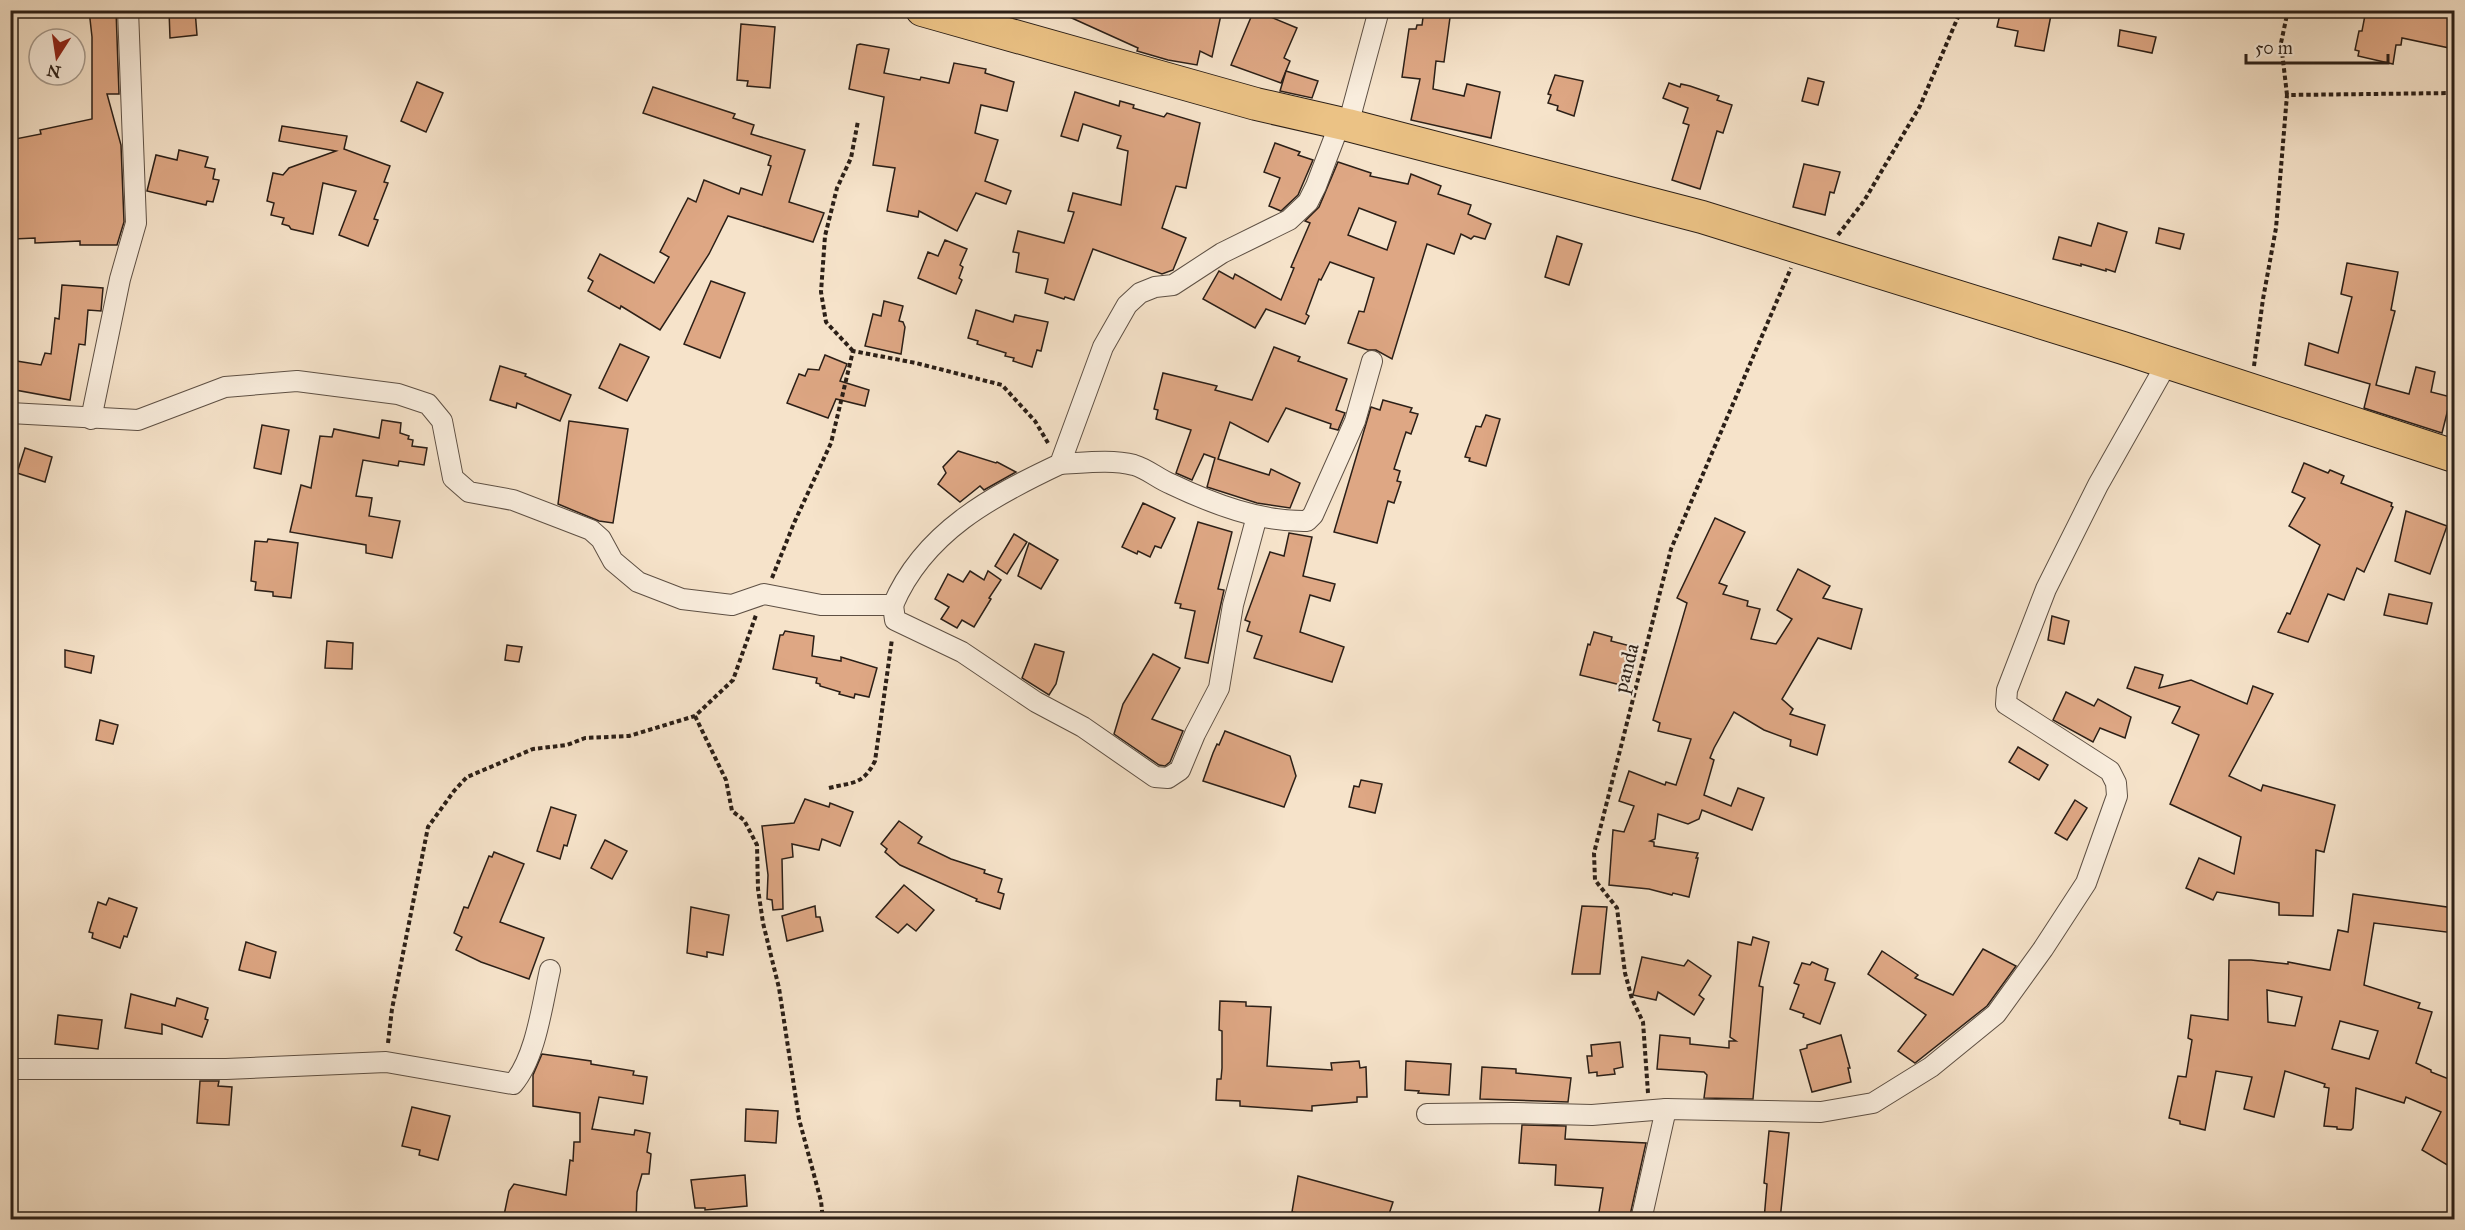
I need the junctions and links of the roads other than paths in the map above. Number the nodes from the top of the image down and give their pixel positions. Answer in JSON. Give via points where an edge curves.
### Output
{"nodes":[{"id":1,"x":128,"y":10,"type":"edge"},
{"id":2,"x":922,"y":10,"type":"edge"},
{"id":3,"x":1379,"y":10,"type":"edge"},
{"id":4,"x":1344,"y":124,"type":"junction"},
{"id":5,"x":1372,"y":361,"type":"dead end"},
{"id":6,"x":2167,"y":363,"type":"junction"},
{"id":7,"x":10,"y":413,"type":"edge"},
{"id":8,"x":91,"y":419,"type":"junction"},
{"id":9,"x":2454,"y":456,"type":"edge"},
{"id":10,"x":1060,"y":464,"type":"junction"},
{"id":11,"x":1257,"y":516,"type":"junction"},
{"id":12,"x":894,"y":613,"type":"junction"},
{"id":13,"x":550,"y":970,"type":"dead end"},
{"id":14,"x":10,"y":1069,"type":"edge"},
{"id":15,"x":1657,"y":1109,"type":"junction"},
{"id":16,"x":1427,"y":1114,"type":"dead end"},
{"id":17,"x":1641,"y":1220,"type":"edge"}],
"edges":[{"from":1,"to":8,"type":"street","via":[[136,223],[120,279]]},
{"from":2,"to":4,"type":"main road","via":[[1187,85]]},
{"from":3,"to":4,"type":"street"},
{"from":4,"to":6,"type":"main road","via":[[1702,217]]},
{"from":4,"to":10,"type":"street","via":[[1317,186],[1298,212],[1173,285],[1140,292],[1127,305],[1103,347]]},
{"from":5,"to":11,"type":"street","via":[[1355,421],[1313,516],[1296,522]]},
{"from":6,"to":9,"type":"main road"},
{"from":6,"to":15,"type":"street","via":[[2098,485],[2046,589],[2007,690],[2006,704],[2110,771],[2116,783],[2117,796],[2086,883],[2043,949],[1996,1014],[1931,1067],[1873,1103],[1821,1112]]},
{"from":7,"to":8,"type":"street"},
{"from":8,"to":12,"type":"street","via":[[138,420],[225,387],[297,381],[398,394],[428,404],[442,421],[453,478],[469,492],[513,500],[591,530],[602,539],[613,561],[638,582],[682,599],[732,605],[764,594]]},
{"from":10,"to":11,"type":"street","via":[[1131,465],[1204,499]]},
{"from":10,"to":12,"type":"street","via":[[970,512],[935,543],[901,586]]},
{"from":11,"to":12,"type":"street","via":[[1233,605],[1219,688],[1180,770],[1168,778],[1155,777],[1083,727]]},
{"from":13,"to":14,"type":"street","via":[[523,1072],[513,1084],[386,1062],[226,1069]]},
{"from":15,"to":16,"type":"street","via":[[1592,1115]]},
{"from":15,"to":17,"type":"street"}]}
